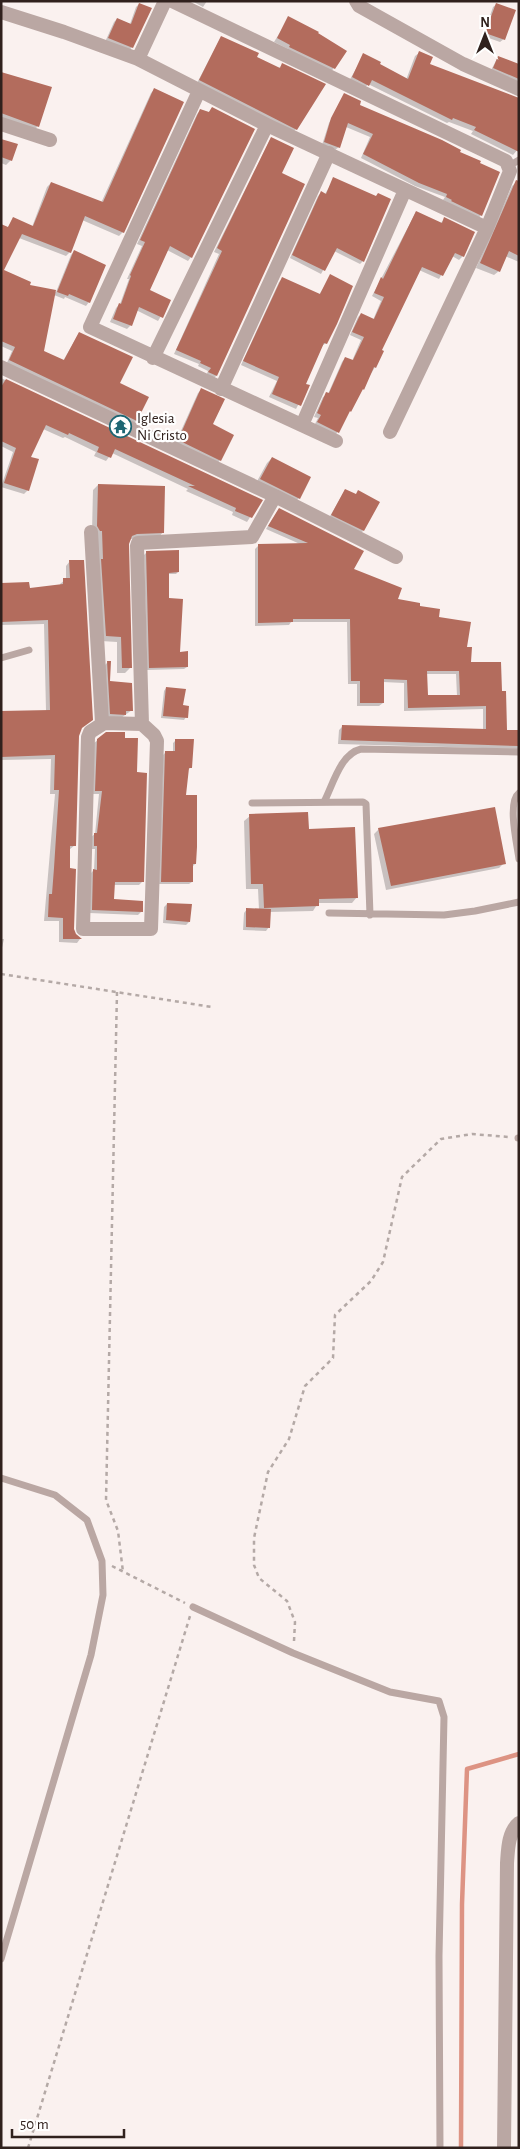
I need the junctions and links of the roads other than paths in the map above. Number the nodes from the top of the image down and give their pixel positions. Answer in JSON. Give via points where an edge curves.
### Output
{"nodes":[{"id":1,"x":165,"y":1,"type":"edge"},
{"id":2,"x":172,"y":1,"type":"edge"},
{"id":3,"x":356,"y":1,"type":"edge"},
{"id":4,"x":1,"y":12,"type":"edge"},
{"id":5,"x":138,"y":59,"type":"junction"},
{"id":6,"x":519,"y":89,"type":"edge"},
{"id":7,"x":199,"y":92,"type":"junction"},
{"id":8,"x":1,"y":124,"type":"edge"},
{"id":9,"x":267,"y":125,"type":"junction"},
{"id":10,"x":50,"y":140,"type":"dead end"},
{"id":11,"x":329,"y":153,"type":"junction"},
{"id":12,"x":514,"y":163,"type":"edge"},
{"id":13,"x":405,"y":190,"type":"junction"},
{"id":14,"x":487,"y":228,"type":"junction"},
{"id":15,"x":153,"y":358,"type":"junction"},
{"id":16,"x":1,"y":366,"type":"edge"},
{"id":17,"x":221,"y":389,"type":"junction"},
{"id":18,"x":302,"y":426,"type":"junction"},
{"id":19,"x":390,"y":432,"type":"dead end"},
{"id":20,"x":336,"y":442,"type":"dead end"},
{"id":21,"x":275,"y":496,"type":"junction"},
{"id":22,"x":91,"y":532,"type":"dead end"},
{"id":23,"x":396,"y":556,"type":"dead end"},
{"id":24,"x":29,"y":650,"type":"dead end"},
{"id":25,"x":1,"y":658,"type":"edge"},
{"id":26,"x":102,"y":723,"type":"junction"},
{"id":27,"x":142,"y":724,"type":"junction"},
{"id":28,"x":519,"y":752,"type":"edge"},
{"id":29,"x":519,"y":793,"type":"edge"},
{"id":30,"x":324,"y":802,"type":"junction"},
{"id":31,"x":252,"y":803,"type":"dead end"},
{"id":32,"x":519,"y":859,"type":"edge"},
{"id":33,"x":519,"y":902,"type":"edge"},
{"id":34,"x":330,"y":913,"type":"dead end"},
{"id":35,"x":370,"y":915,"type":"junction"},
{"id":36,"x":1,"y":1478,"type":"edge"},
{"id":37,"x":193,"y":1607,"type":"road end"},
{"id":38,"x":519,"y":1823,"type":"edge"},
{"id":39,"x":1,"y":1958,"type":"edge"},
{"id":40,"x":440,"y":2148,"type":"edge"},
{"id":41,"x":504,"y":2148,"type":"edge"}],
"edges":[{"from":1,"to":5,"type":"street"},
{"from":2,"to":12,"type":"street"},
{"from":3,"to":6,"type":"street","via":[[359,6],[463,64]]},
{"from":4,"to":5,"type":"street"},
{"from":5,"to":7,"type":"street"},
{"from":7,"to":9,"type":"street"},
{"from":7,"to":15,"type":"street","via":[[90,324],[92,330]]},
{"from":8,"to":10,"type":"street"},
{"from":9,"to":11,"type":"street"},
{"from":9,"to":15,"type":"street"},
{"from":11,"to":13,"type":"street"},
{"from":11,"to":17,"type":"street"},
{"from":12,"to":14,"type":"street"},
{"from":13,"to":14,"type":"street"},
{"from":13,"to":18,"type":"street"},
{"from":14,"to":19,"type":"street"},
{"from":15,"to":17,"type":"street"},
{"from":16,"to":21,"type":"street"},
{"from":17,"to":18,"type":"street"},
{"from":18,"to":20,"type":"street"},
{"from":21,"to":23,"type":"street"},
{"from":21,"to":27,"type":"street","via":[[252,537],[138,542]]},
{"from":22,"to":26,"type":"street"},
{"from":24,"to":25,"type":"lane"},
{"from":26,"to":27,"type":"street"},
{"from":26,"to":27,"type":"street","via":[[88,737],[83,930],[152,928],[157,742]]},
{"from":28,"to":30,"type":"lane","via":[[354,750],[346,758]]},
{"from":29,"to":32,"type":"lane","via":[[515,795],[512,807]]},
{"from":30,"to":31,"type":"lane"},
{"from":30,"to":35,"type":"lane","via":[[366,804]]},
{"from":33,"to":35,"type":"lane","via":[[444,916]]},
{"from":34,"to":35,"type":"lane"},
{"from":36,"to":39,"type":"lane","via":[[55,1495],[87,1520],[102,1561],[103,1595],[91,1655]]},
{"from":37,"to":40,"type":"lane","via":[[293,1653],[390,1692],[439,1702],[444,1718],[438,1956]]},
{"from":38,"to":41,"type":"street","via":[[511,1836],[507,1863]]}]}
